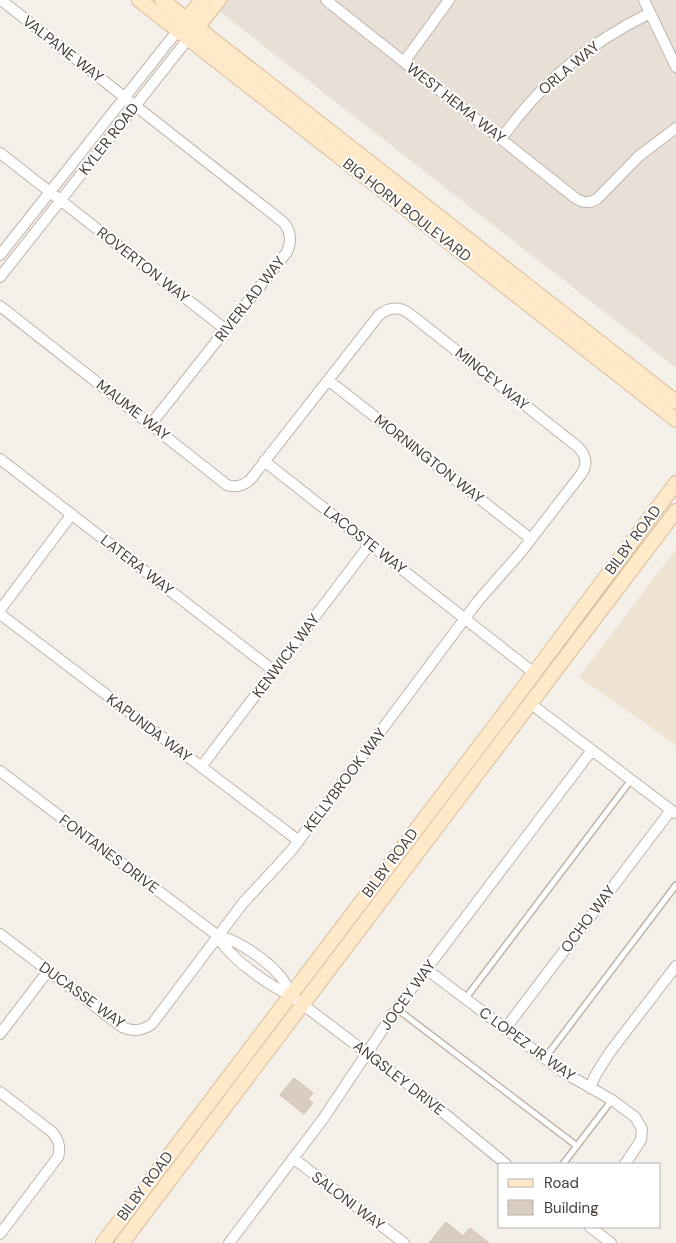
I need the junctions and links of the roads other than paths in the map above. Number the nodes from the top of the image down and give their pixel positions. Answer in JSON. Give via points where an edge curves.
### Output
{"nodes":[{"id":1,"x":1,"y":0,"type":"edge"},
{"id":2,"x":139,"y":0,"type":"edge"},
{"id":3,"x":162,"y":0,"type":"edge"},
{"id":4,"x":202,"y":0,"type":"edge"},
{"id":5,"x":219,"y":0,"type":"edge"},
{"id":6,"x":326,"y":0,"type":"edge"},
{"id":7,"x":449,"y":0,"type":"edge"},
{"id":8,"x":644,"y":0,"type":"edge"},
{"id":9,"x":650,"y":13,"type":"junction"},
{"id":10,"x":192,"y":23,"type":"junction"},
{"id":11,"x":183,"y":35,"type":"junction"},
{"id":12,"x":404,"y":62,"type":"junction"},
{"id":13,"x":676,"y":67,"type":"edge"},
{"id":14,"x":125,"y":97,"type":"junction"},
{"id":15,"x":135,"y":106,"type":"junction"},
{"id":16,"x":676,"y":128,"type":"edge"},
{"id":17,"x":501,"y":139,"type":"junction"},
{"id":18,"x":0,"y":153,"type":"edge"},
{"id":19,"x":50,"y":192,"type":"junction"},
{"id":20,"x":60,"y":200,"type":"junction"},
{"id":21,"x":0,"y":255,"type":"edge"},
{"id":22,"x":0,"y":277,"type":"edge"},
{"id":23,"x":0,"y":306,"type":"edge"},
{"id":24,"x":226,"y":330,"type":"junction"},
{"id":25,"x":328,"y":380,"type":"junction"},
{"id":26,"x":676,"y":402,"type":"edge"},
{"id":27,"x":676,"y":420,"type":"edge"},
{"id":28,"x":151,"y":424,"type":"junction"},
{"id":29,"x":0,"y":459,"type":"edge"},
{"id":30,"x":264,"y":461,"type":"junction"},
{"id":31,"x":676,"y":483,"type":"edge"},
{"id":32,"x":676,"y":511,"type":"edge"},
{"id":33,"x":72,"y":514,"type":"junction"},
{"id":34,"x":531,"y":538,"type":"junction"},
{"id":35,"x":370,"y":544,"type":"junction"},
{"id":36,"x":0,"y":610,"type":"edge"},
{"id":37,"x":0,"y":614,"type":"edge"},
{"id":38,"x":465,"y":618,"type":"junction"},
{"id":39,"x":274,"y":671,"type":"junction"},
{"id":40,"x":534,"y":673,"type":"junction"},
{"id":41,"x":531,"y":704,"type":"junction"},
{"id":42,"x":592,"y":750,"type":"junction"},
{"id":43,"x":201,"y":767,"type":"junction"},
{"id":44,"x":0,"y":772,"type":"edge"},
{"id":45,"x":632,"y":780,"type":"junction"},
{"id":46,"x":673,"y":812,"type":"edge"},
{"id":47,"x":299,"y":841,"type":"junction"},
{"id":48,"x":676,"y":884,"type":"edge"},
{"id":49,"x":0,"y":934,"type":"edge"},
{"id":50,"x":218,"y":936,"type":"junction"},
{"id":51,"x":676,"y":966,"type":"edge"},
{"id":52,"x":426,"y":969,"type":"junction"},
{"id":53,"x":48,"y":971,"type":"junction"},
{"id":54,"x":290,"y":995,"type":"junction"},
{"id":55,"x":465,"y":999,"type":"junction"},
{"id":56,"x":303,"y":1005,"type":"junction"},
{"id":57,"x":396,"y":1008,"type":"junction"},
{"id":58,"x":505,"y":1029,"type":"junction"},
{"id":59,"x":0,"y":1034,"type":"edge"},
{"id":60,"x":367,"y":1053,"type":"junction"},
{"id":61,"x":544,"y":1058,"type":"junction"},
{"id":62,"x":590,"y":1088,"type":"junction"},
{"id":63,"x":0,"y":1092,"type":"edge"},
{"id":64,"x":612,"y":1100,"type":"junction"},
{"id":65,"x":577,"y":1146,"type":"junction"},
{"id":66,"x":293,"y":1158,"type":"junction"},
{"id":67,"x":505,"y":1163,"type":"edge"},
{"id":68,"x":564,"y":1163,"type":"edge"},
{"id":69,"x":626,"y":1163,"type":"edge"},
{"id":70,"x":591,"y":1228,"type":"edge"},
{"id":71,"x":0,"y":1234,"type":"edge"},
{"id":72,"x":103,"y":1243,"type":"edge"},
{"id":73,"x":122,"y":1243,"type":"edge"},
{"id":74,"x":229,"y":1243,"type":"edge"},
{"id":75,"x":404,"y":1243,"type":"edge"},
{"id":76,"x":611,"y":1243,"type":"edge"}],
"edges":[{"from":1,"to":14,"type":"street","name":"VALPANE WAY"},
{"from":2,"to":11,"type":"main road","name":"BIG HORN BOULEVARD"},
{"from":3,"to":10,"type":"main road","name":"BIG HORN BOULEVARD"},
{"from":4,"to":10,"type":"main road","name":"KYLER ROAD"},
{"from":5,"to":10,"type":"main road","name":"KYLER ROAD"},
{"from":6,"to":12,"type":"street","name":"WEST HEMA WAY"},
{"from":7,"to":12,"type":"street"},
{"from":8,"to":9,"type":"street"},
{"from":9,"to":13,"type":"street"},
{"from":9,"to":17,"type":"street","name":"ORLA WAY","via":[[605,37],[562,70],[529,102]]},
{"from":10,"to":11,"type":"main road","name":"KYLER ROAD"},
{"from":10,"to":26,"type":"main road","name":"BIG HORN BOULEVARD"},
{"from":11,"to":14,"type":"street","name":"KYLER ROAD"},
{"from":11,"to":15,"type":"street","name":"KYLER ROAD"},
{"from":11,"to":27,"type":"main road","name":"BIG HORN BOULEVARD"},
{"from":12,"to":17,"type":"street","name":"WEST HEMA WAY"},
{"from":14,"to":15,"type":"street","name":"VALPANE WAY"},
{"from":14,"to":19,"type":"street","name":"KYLER ROAD"},
{"from":15,"to":20,"type":"street","name":"KYLER ROAD"},
{"from":15,"to":24,"type":"street","name":"RIVERLAD WAY","via":[[283,222],[289,231],[291,242],[287,252]]},
{"from":16,"to":17,"type":"street","name":"WEST HEMA WAY","via":[[640,156],[597,199],[588,202],[578,200]]},
{"from":18,"to":19,"type":"street","name":"ROVERTON WAY"},
{"from":19,"to":20,"type":"street","name":"ROVERTON WAY"},
{"from":19,"to":21,"type":"street","name":"KYLER ROAD"},
{"from":20,"to":22,"type":"street","name":"KYLER ROAD"},
{"from":20,"to":24,"type":"street","name":"ROVERTON WAY"},
{"from":23,"to":28,"type":"street","name":"MAUME WAY"},
{"from":24,"to":28,"type":"street","name":"RIVERLAD WAY"},
{"from":25,"to":30,"type":"street","name":"MINCEY WAY"},
{"from":25,"to":34,"type":"street","name":"MORNINGTON WAY"},
{"from":25,"to":34,"type":"street","name":"MINCEY WAY","via":[[379,315],[396,308],[410,314],[578,447],[584,456],[582,473]]},
{"from":28,"to":30,"type":"street","name":"MAUME WAY","via":[[227,485],[246,484]]},
{"from":29,"to":33,"type":"street","name":"LATERA WAY"},
{"from":30,"to":35,"type":"street","name":"LACOSTE WAY"},
{"from":31,"to":40,"type":"main road","name":"BILBY ROAD"},
{"from":32,"to":41,"type":"main road","name":"BILBY ROAD"},
{"from":33,"to":36,"type":"street"},
{"from":33,"to":39,"type":"street","name":"LATERA WAY"},
{"from":34,"to":38,"type":"street","name":"MINCEY WAY"},
{"from":35,"to":38,"type":"street","name":"LACOSTE WAY"},
{"from":35,"to":39,"type":"street","name":"KENWICK WAY"},
{"from":37,"to":43,"type":"street","name":"KAPUNDA WAY"},
{"from":38,"to":40,"type":"street","name":"LACOSTE WAY"},
{"from":38,"to":47,"type":"street","name":"KELLYBROOK WAY"},
{"from":39,"to":43,"type":"street","name":"KENWICK WAY"},
{"from":40,"to":54,"type":"main road","name":"BILBY ROAD"},
{"from":41,"to":42,"type":"street"},
{"from":41,"to":56,"type":"main road","name":"BILBY ROAD"},
{"from":42,"to":45,"type":"street"},
{"from":42,"to":52,"type":"street","name":"JOCEY WAY"},
{"from":43,"to":47,"type":"street","name":"KAPUNDA WAY"},
{"from":44,"to":50,"type":"street","name":"FONTANES DRIVE"},
{"from":45,"to":46,"type":"street"},
{"from":45,"to":55,"type":"lane"},
{"from":46,"to":58,"type":"street","name":"OCHO WAY"},
{"from":47,"to":50,"type":"street","name":"KELLYBROOK WAY","via":[[247,898]]},
{"from":48,"to":61,"type":"lane"},
{"from":49,"to":53,"type":"street","name":"DUCASSE WAY"},
{"from":50,"to":53,"type":"street","name":"DUCASSE WAY","via":[[152,1024],[143,1029],[122,1027]]},
{"from":50,"to":54,"type":"street","name":"FONTANES DRIVE","via":[[233,956],[268,983]]},
{"from":51,"to":62,"type":"street","via":[[610,1052]]},
{"from":52,"to":55,"type":"street","name":"C LOPEZ JR WAY"},
{"from":52,"to":57,"type":"street","name":"JOCEY WAY"},
{"from":53,"to":59,"type":"street"},
{"from":54,"to":56,"type":"street","name":"ANGSLEY DRIVE"},
{"from":54,"to":72,"type":"main road","name":"BILBY ROAD"},
{"from":55,"to":58,"type":"street","name":"C LOPEZ JR WAY"},
{"from":56,"to":60,"type":"street","name":"ANGSLEY DRIVE"},
{"from":56,"to":73,"type":"main road","name":"BILBY ROAD"},
{"from":57,"to":60,"type":"street","name":"JOCEY WAY"},
{"from":57,"to":65,"type":"lane"},
{"from":58,"to":61,"type":"street","name":"C LOPEZ JR WAY"},
{"from":60,"to":66,"type":"street","name":"JOCEY WAY"},
{"from":60,"to":67,"type":"street","name":"ANGSLEY DRIVE"},
{"from":61,"to":62,"type":"street","name":"C LOPEZ JR WAY"},
{"from":62,"to":64,"type":"street","name":"C LOPEZ JR WAY"},
{"from":63,"to":71,"type":"street","via":[[52,1132],[60,1146],[58,1157]]},
{"from":64,"to":65,"type":"lane"},
{"from":64,"to":69,"type":"street","name":"C LOPEZ JR WAY","via":[[635,1117],[642,1129],[642,1140]]},
{"from":65,"to":68,"type":"lane"},
{"from":66,"to":74,"type":"street","name":"JOCEY WAY"},
{"from":66,"to":75,"type":"street","name":"SALONI WAY"},
{"from":70,"to":76,"type":"street"}]}
